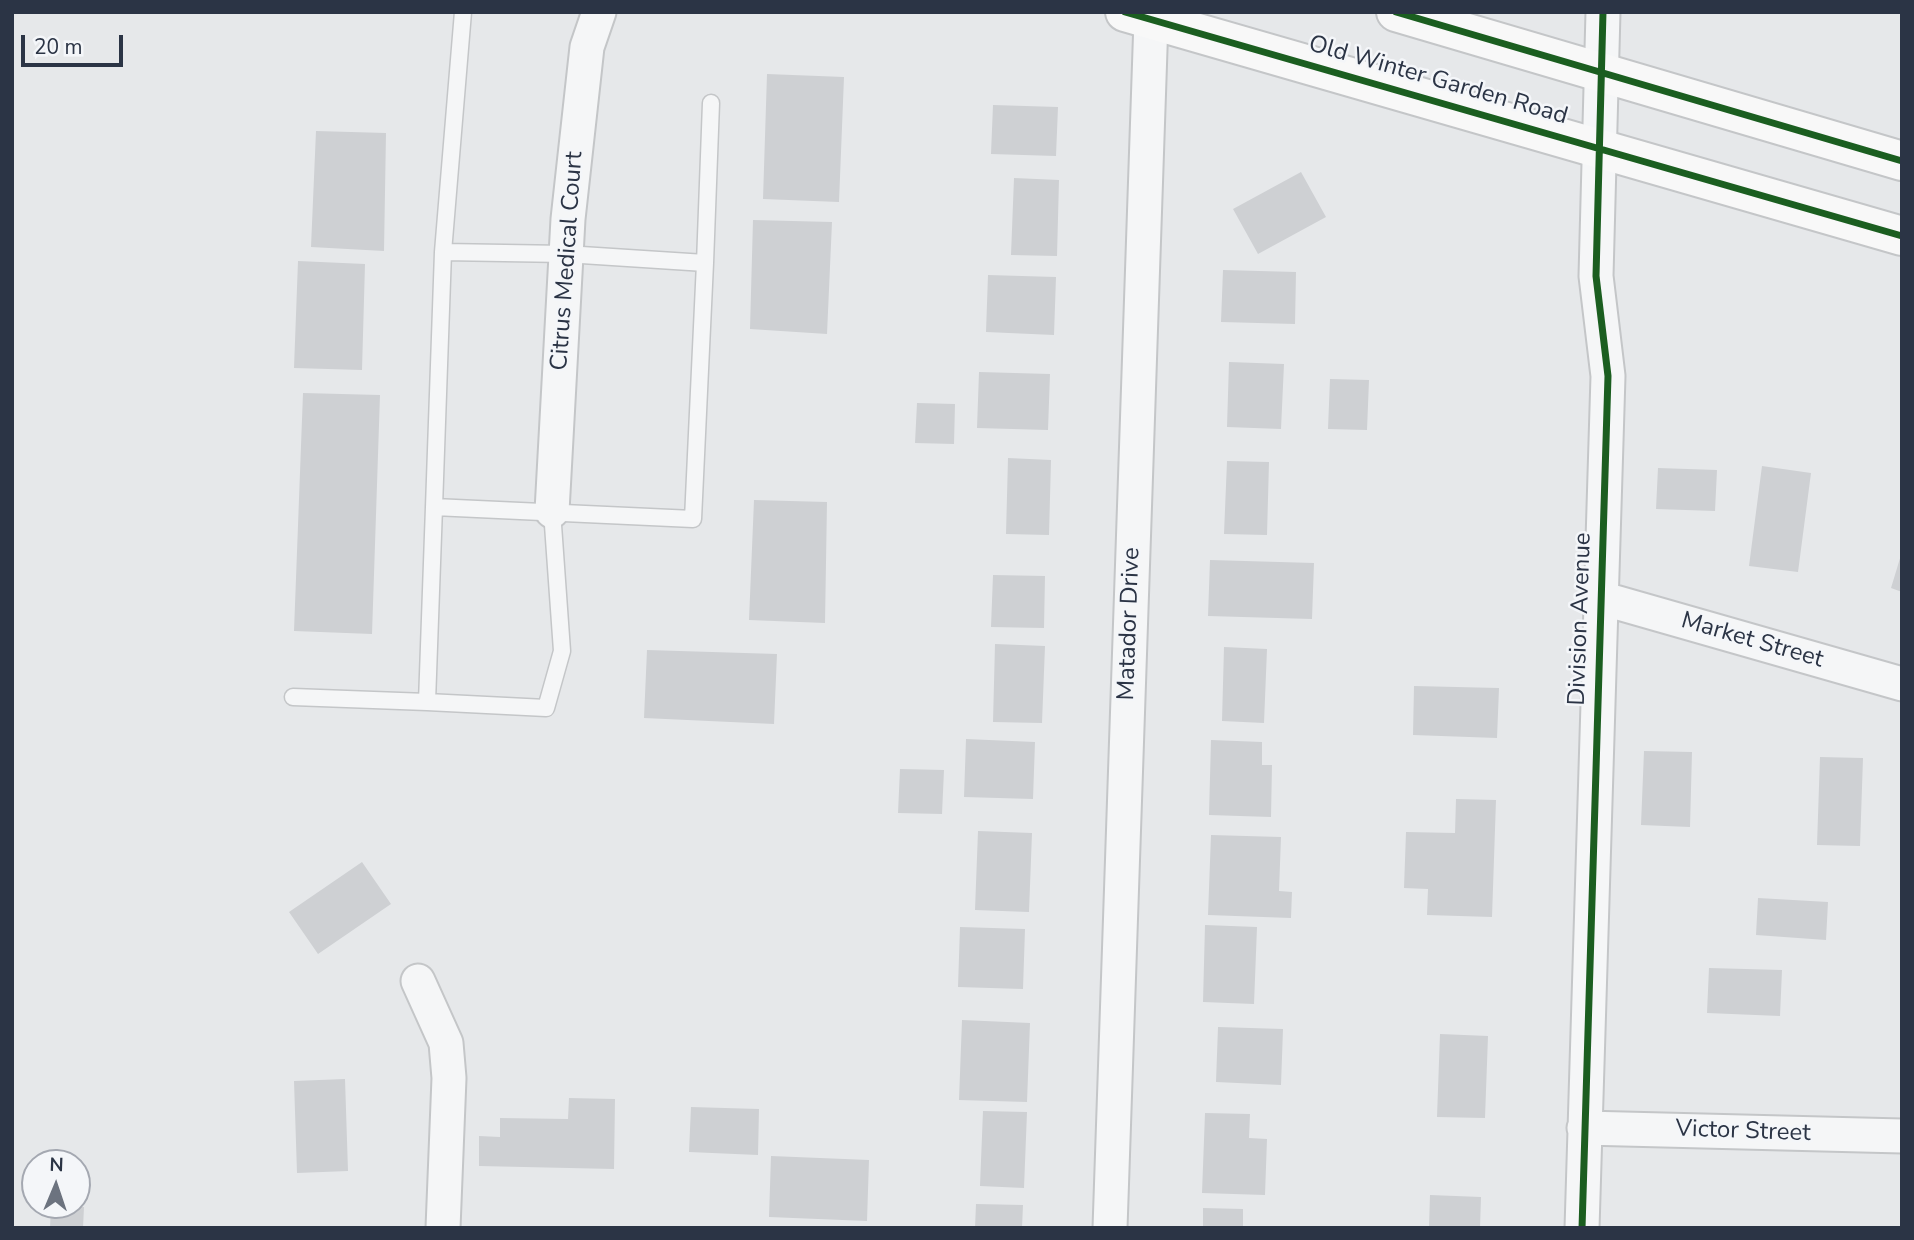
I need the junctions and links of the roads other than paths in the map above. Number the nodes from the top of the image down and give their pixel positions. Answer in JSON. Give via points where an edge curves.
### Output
{"nodes":[{"id":1,"x":463,"y":12,"type":"edge"},
{"id":2,"x":599,"y":12,"type":"edge"},
{"id":3,"x":1396,"y":12,"type":"edge"},
{"id":4,"x":1603,"y":12,"type":"edge"},
{"id":5,"x":1138,"y":16,"type":"edge"},
{"id":6,"x":1601,"y":73,"type":"junction"},
{"id":7,"x":710,"y":103,"type":"dead end"},
{"id":8,"x":1600,"y":148,"type":"junction"},
{"id":9,"x":1902,"y":161,"type":"edge"},
{"id":10,"x":1902,"y":236,"type":"edge"},
{"id":11,"x":443,"y":252,"type":"junction"},
{"id":12,"x":566,"y":254,"type":"junction"},
{"id":13,"x":705,"y":263,"type":"junction"},
{"id":14,"x":434,"y":507,"type":"junction"},
{"id":15,"x":552,"y":511,"type":"junction"},
{"id":16,"x":1601,"y":598,"type":"junction"},
{"id":17,"x":1902,"y":684,"type":"edge"},
{"id":18,"x":293,"y":697,"type":"dead end"},
{"id":19,"x":427,"y":702,"type":"junction"},
{"id":20,"x":418,"y":981,"type":"dead end"},
{"id":21,"x":1584,"y":1128,"type":"junction"},
{"id":22,"x":1902,"y":1136,"type":"edge"},
{"id":23,"x":443,"y":1228,"type":"edge"},
{"id":24,"x":1110,"y":1228,"type":"edge"},
{"id":25,"x":1582,"y":1228,"type":"edge"}],
"edges":[{"from":1,"to":11,"type":"lane"},
{"from":2,"to":12,"type":"street","name":"Citrus Medical Court","via":[[587,47]]},
{"from":3,"to":6,"type":"main road"},
{"from":4,"to":6,"type":"street","name":"Division Avenue"},
{"from":5,"to":8,"type":"main road","name":"Old Winter Garden Road"},
{"from":5,"to":24,"type":"street","name":"Matador Drive"},
{"from":6,"to":8,"type":"street","name":"Division Avenue"},
{"from":6,"to":9,"type":"main road"},
{"from":7,"to":13,"type":"lane"},
{"from":8,"to":10,"type":"main road","name":"Old Winter Garden Road"},
{"from":8,"to":16,"type":"street","name":"Division Avenue","via":[[1596,276],[1608,376]]},
{"from":11,"to":12,"type":"lane"},
{"from":11,"to":14,"type":"lane"},
{"from":12,"to":13,"type":"lane"},
{"from":12,"to":15,"type":"street","name":"Citrus Medical Court"},
{"from":13,"to":15,"type":"lane","via":[[693,520]]},
{"from":14,"to":15,"type":"lane"},
{"from":14,"to":19,"type":"lane"},
{"from":15,"to":19,"type":"lane","via":[[562,651],[545,708]]},
{"from":16,"to":17,"type":"street","name":"Market Street"},
{"from":16,"to":21,"type":"street","name":"Division Avenue"},
{"from":18,"to":19,"type":"lane"},
{"from":20,"to":23,"type":"street","via":[[446,1043],[449,1078]]},
{"from":21,"to":22,"type":"street","name":"Victor Street"},
{"from":21,"to":25,"type":"street","name":"Division Avenue"}]}
